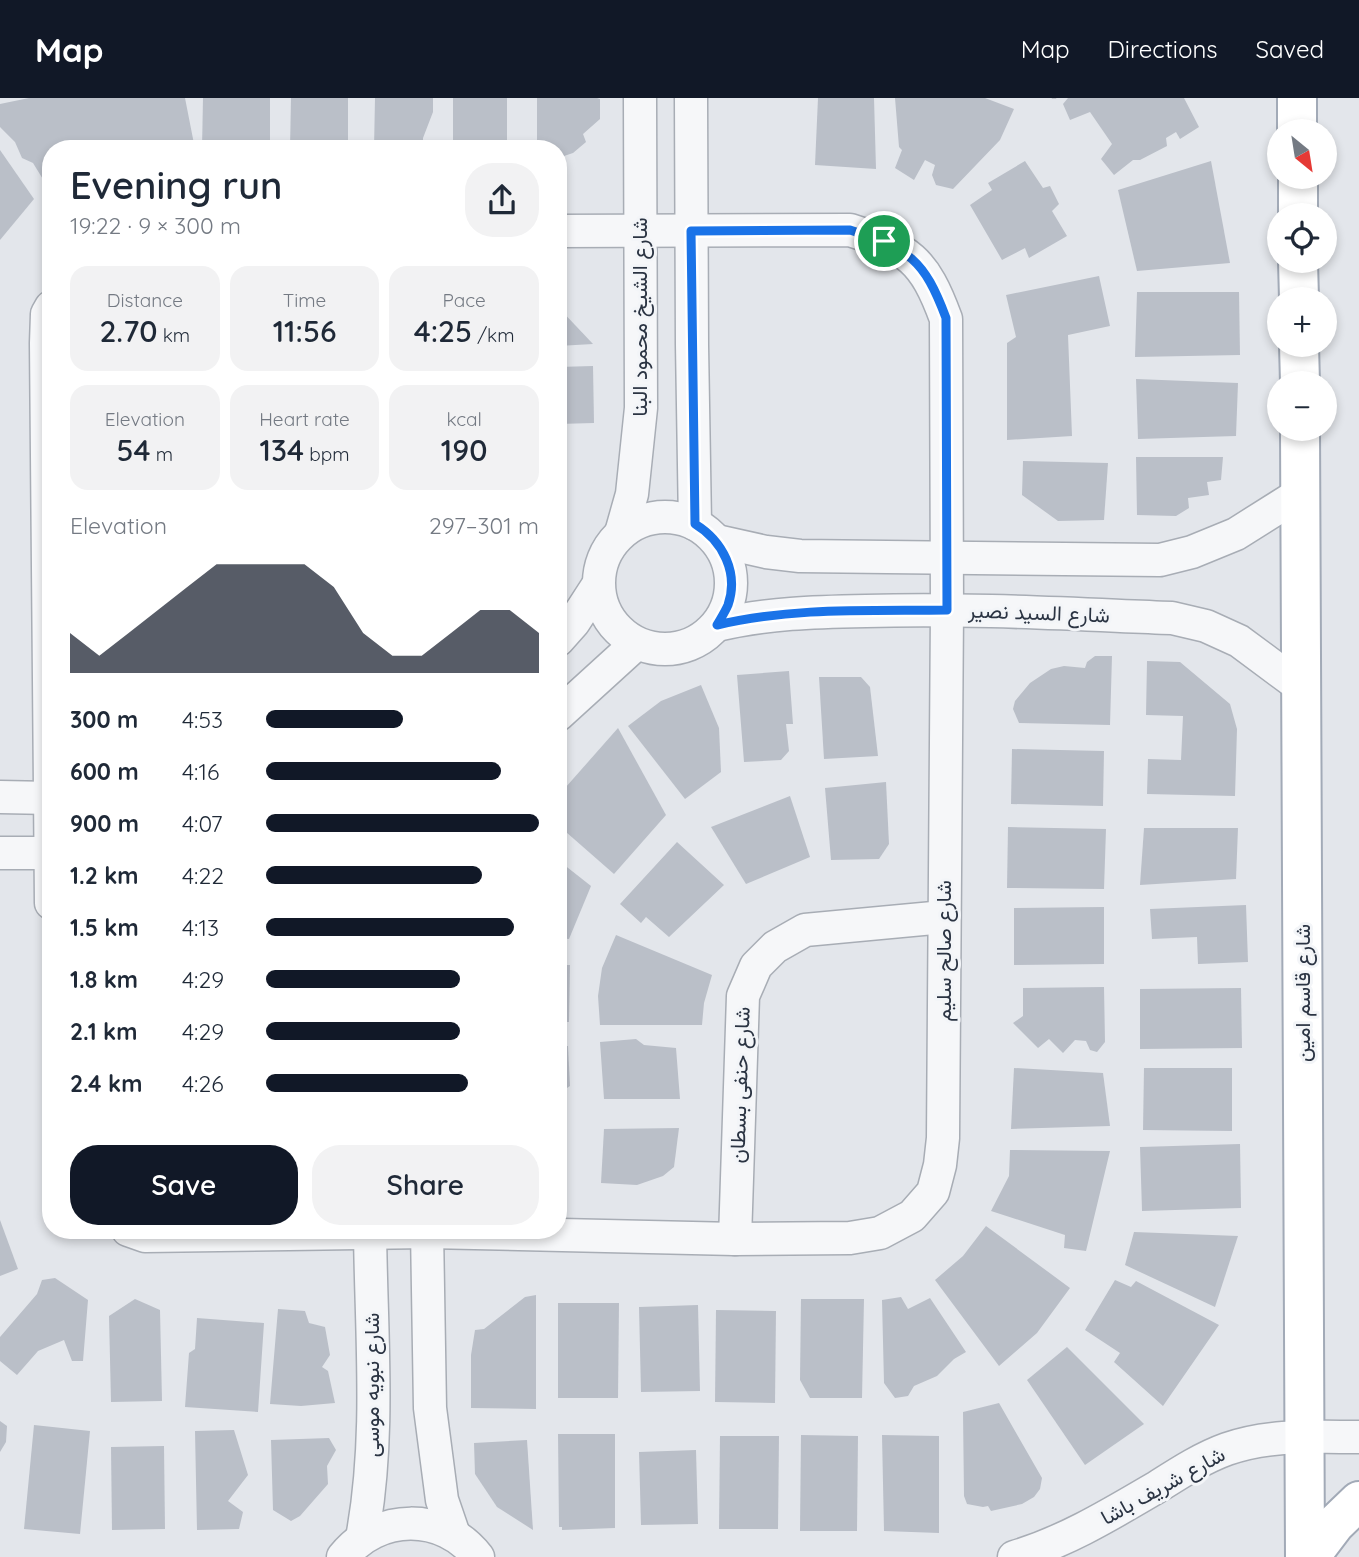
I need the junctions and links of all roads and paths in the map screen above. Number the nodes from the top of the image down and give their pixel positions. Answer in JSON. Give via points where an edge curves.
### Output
{"nodes":[{"id":1,"x":640,"y":98,"type":"edge"},
{"id":2,"x":691,"y":98,"type":"edge"},
{"id":3,"x":1297,"y":98,"type":"edge"},
{"id":4,"x":1297,"y":119,"type":"edge"},
{"id":5,"x":567,"y":231,"type":"edge"},
{"id":6,"x":639,"y":231,"type":"junction"},
{"id":7,"x":691,"y":231,"type":"junction"},
{"id":8,"x":1300,"y":441,"type":"edge"},
{"id":9,"x":1301,"y":493,"type":"junction"},
{"id":10,"x":621,"y":533,"type":"junction"},
{"id":11,"x":706,"y":533,"type":"junction"},
{"id":12,"x":946,"y":556,"type":"junction"},
{"id":13,"x":598,"y":585,"type":"junction"},
{"id":14,"x":947,"y":610,"type":"junction"},
{"id":15,"x":717,"y":625,"type":"junction"},
{"id":16,"x":567,"y":630,"type":"edge"},
{"id":17,"x":636,"y":644,"type":"junction"},
{"id":18,"x":1301,"y":687,"type":"junction"},
{"id":19,"x":567,"y":707,"type":"edge"},
{"id":20,"x":0,"y":797,"type":"edge"},
{"id":21,"x":42,"y":798,"type":"edge"},
{"id":22,"x":0,"y":853,"type":"edge"},
{"id":23,"x":42,"y":853,"type":"edge"},
{"id":24,"x":944,"y":917,"type":"junction"},
{"id":25,"x":567,"y":1235,"type":"edge"},
{"id":26,"x":370,"y":1239,"type":"edge"},
{"id":27,"x":428,"y":1239,"type":"edge"},
{"id":28,"x":735,"y":1239,"type":"junction"},
{"id":29,"x":1304,"y":1436,"type":"junction"},
{"id":30,"x":1359,"y":1437,"type":"edge"},
{"id":31,"x":1359,"y":1501,"type":"edge"},
{"id":32,"x":454,"y":1535,"type":"junction"},
{"id":33,"x":353,"y":1548,"type":"edge"},
{"id":34,"x":478,"y":1557,"type":"edge"},
{"id":35,"x":1014,"y":1557,"type":"edge"},
{"id":36,"x":1307,"y":1557,"type":"edge"}],
"edges":[{"from":1,"to":6,"type":"street","name":"شارع الشيخ محمود البنا"},
{"from":2,"to":7,"type":"street"},
{"from":3,"to":4,"type":"main road"},
{"from":5,"to":6,"type":"street","name":"شارع صالح سليم"},
{"from":6,"to":7,"type":"street","name":"شارع صالح سليم"},
{"from":6,"to":10,"type":"street","name":"شارع الشيخ محمود البنا","via":[[641,408],[632,494]]},
{"from":7,"to":11,"type":"street"},
{"from":7,"to":12,"type":"street","name":"شارع صالح سليم","via":[[850,230],[884,241],[914,258],[935,288],[946,318]]},
{"from":8,"to":9,"type":"main road","name":"شارع قاسم امين"},
{"from":9,"to":12,"type":"street","via":[[1236,534],[1160,560]]},
{"from":9,"to":18,"type":"main road","name":"شارع قاسم امين"},
{"from":10,"to":11,"type":"street","via":[[657,517],[677,518]]},
{"from":10,"to":13,"type":"street","via":[[603,556]]},
{"from":11,"to":12,"type":"street","via":[[766,552],[800,556]]},
{"from":11,"to":15,"type":"street","via":[[728,561],[732,583],[728,605]]},
{"from":12,"to":14,"type":"street","name":"شارع صالح سليم"},
{"from":13,"to":16,"type":"street"},
{"from":13,"to":17,"type":"street","via":[[608,620]]},
{"from":14,"to":15,"type":"street","name":"شارع السيد نصير","via":[[785,613]]},
{"from":14,"to":18,"type":"street","name":"شارع السيد نصير","via":[[1172,618],[1240,641]]},
{"from":14,"to":24,"type":"street","name":"شارع صالح سليم"},
{"from":15,"to":17,"type":"street","via":[[701,640],[680,648],[658,650]]},
{"from":17,"to":19,"type":"street"},
{"from":18,"to":29,"type":"main road","name":"شارع قاسم امين"},
{"from":20,"to":21,"type":"street"},
{"from":22,"to":23,"type":"street"},
{"from":24,"to":28,"type":"street","name":"شارع حنفى بسطان","via":[[805,930],[775,947],[757,966],[743,996]]},
{"from":24,"to":28,"type":"street","name":"شارع صالح سليم","via":[[943,1138],[933,1192],[912,1216],[880,1233],[850,1238]]},
{"from":25,"to":28,"type":"street","name":"شارع صالح سليم"},
{"from":26,"to":33,"type":"street","name":"شارع نبويه موسى","via":[[373,1454],[370,1494]]},
{"from":27,"to":32,"type":"street","via":[[430,1408],[442,1500]]},
{"from":29,"to":30,"type":"street","name":"شارع شريف باشا"},
{"from":29,"to":35,"type":"street","name":"شارع شريف باشا","via":[[1228,1449],[1098,1522]]},
{"from":29,"to":36,"type":"main road","name":"شارع قاسم امين"},
{"from":31,"to":36,"type":"main road"},
{"from":32,"to":33,"type":"street","via":[[418,1523],[389,1526]]},
{"from":32,"to":34,"type":"street"}]}
